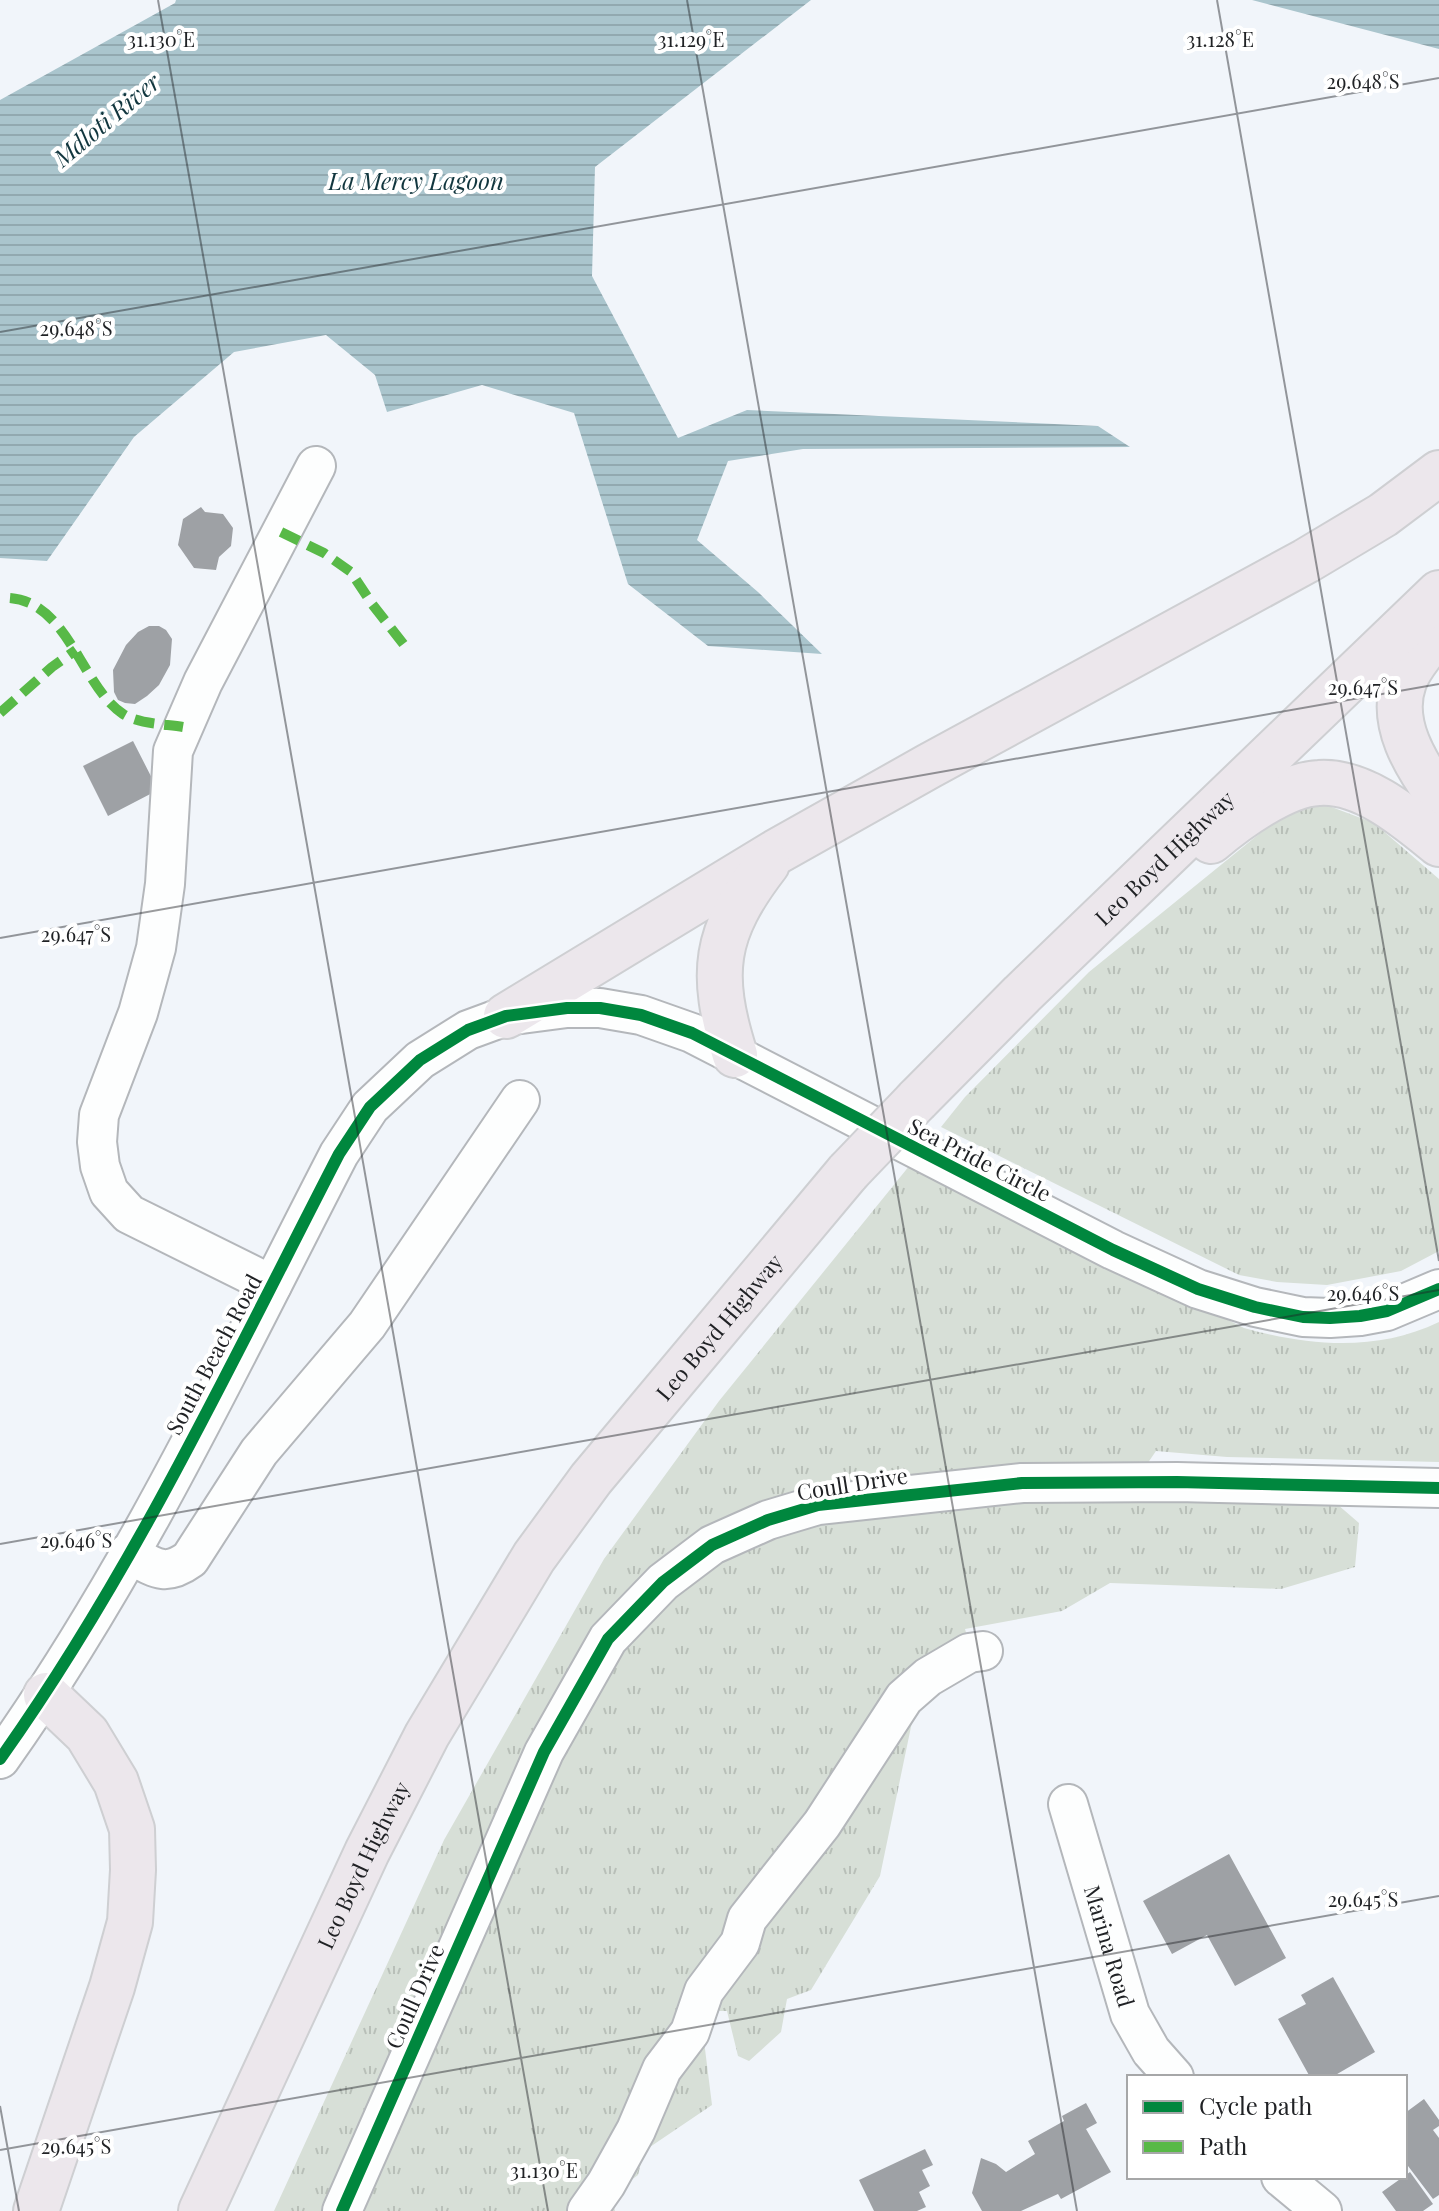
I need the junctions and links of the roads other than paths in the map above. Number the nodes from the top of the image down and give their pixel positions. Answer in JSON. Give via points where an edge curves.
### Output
{"nodes":[{"id":1,"x":316,"y":466,"type":"dead end"},
{"id":2,"x":1439,"y":473,"type":"edge"},
{"id":3,"x":1439,"y":593,"type":"edge"},
{"id":4,"x":1439,"y":630,"type":"edge"},
{"id":5,"x":1439,"y":797,"type":"edge"},
{"id":6,"x":1439,"y":844,"type":"edge"},
{"id":7,"x":776,"y":852,"type":"junction"},
{"id":8,"x":1022,"y":994,"type":"junction"},
{"id":9,"x":506,"y":1016,"type":"junction"},
{"id":10,"x":735,"y":1055,"type":"junction"},
{"id":11,"x":520,"y":1100,"type":"dead end"},
{"id":12,"x":272,"y":1285,"type":"junction"},
{"id":13,"x":1439,"y":1289,"type":"edge"},
{"id":14,"x":1439,"y":1488,"type":"edge"},
{"id":15,"x":128,"y":1553,"type":"junction"},
{"id":16,"x":983,"y":1651,"type":"dead end"},
{"id":17,"x":46,"y":1695,"type":"junction"},
{"id":18,"x":0,"y":1759,"type":"edge"},
{"id":19,"x":1068,"y":1804,"type":"dead end"},
{"id":20,"x":1172,"y":2075,"type":"edge"},
{"id":21,"x":1283,"y":2179,"type":"edge"},
{"id":22,"x":36,"y":2211,"type":"edge"},
{"id":23,"x":201,"y":2211,"type":"edge"},
{"id":24,"x":342,"y":2211,"type":"edge"},
{"id":25,"x":587,"y":2211,"type":"edge"},
{"id":26,"x":1322,"y":2211,"type":"edge"}],
"edges":[{"from":1,"to":12,"type":"street","via":[[203,682],[173,751],[156,948],[99,1115],[97,1142],[109,1192],[129,1214]]},
{"from":2,"to":7,"type":"main road","via":[[1383,515],[1306,561]]},
{"from":3,"to":8,"type":"main road","name":"Leo Boyd Highway"},
{"from":4,"to":5,"type":"main road","via":[[1404,680],[1399,701],[1407,744]]},
{"from":6,"to":8,"type":"main road","via":[[1360,792],[1321,782],[1297,786],[1224,830]]},
{"from":7,"to":9,"type":"main road"},
{"from":7,"to":10,"type":"main road","via":[[731,918],[721,947],[722,1014]]},
{"from":8,"to":23,"type":"main road","name":"Leo Boyd Highway","bridge":true,"via":[[848,1172],[591,1479],[534,1557],[427,1735],[367,1852]]},
{"from":9,"to":10,"type":"street","name":"Sea Pride Circle","via":[[600,1008],[641,1015]]},
{"from":9,"to":12,"type":"street","name":"South Beach Road","via":[[440,1045],[370,1107],[339,1154]]},
{"from":10,"to":13,"type":"street","name":"Sea Pride Circle","via":[[1198,1289],[1255,1307],[1330,1318],[1387,1311]]},
{"from":11,"to":15,"type":"street","via":[[367,1325],[259,1452],[190,1559],[165,1570]]},
{"from":12,"to":15,"type":"street","name":"South Beach Road"},
{"from":14,"to":24,"type":"street","name":"Coull Drive","via":[[1022,1483],[818,1505],[712,1545],[663,1582],[608,1639],[544,1752]]},
{"from":15,"to":17,"type":"street","name":"South Beach Road"},
{"from":16,"to":25,"type":"street","via":[[969,1653],[928,1677],[904,1698],[822,1824],[747,1919],[740,1943],[704,1991],[690,2032],[662,2069],[636,2130]]},
{"from":17,"to":18,"type":"street","name":"South Beach Road"},
{"from":17,"to":22,"type":"main road","via":[[87,1734],[116,1782],[132,1829],[133,1870],[130,1922],[112,1987]]},
{"from":19,"to":20,"type":"street","name":"Marina Road","via":[[1130,2014]]},
{"from":21,"to":26,"type":"street"}]}
